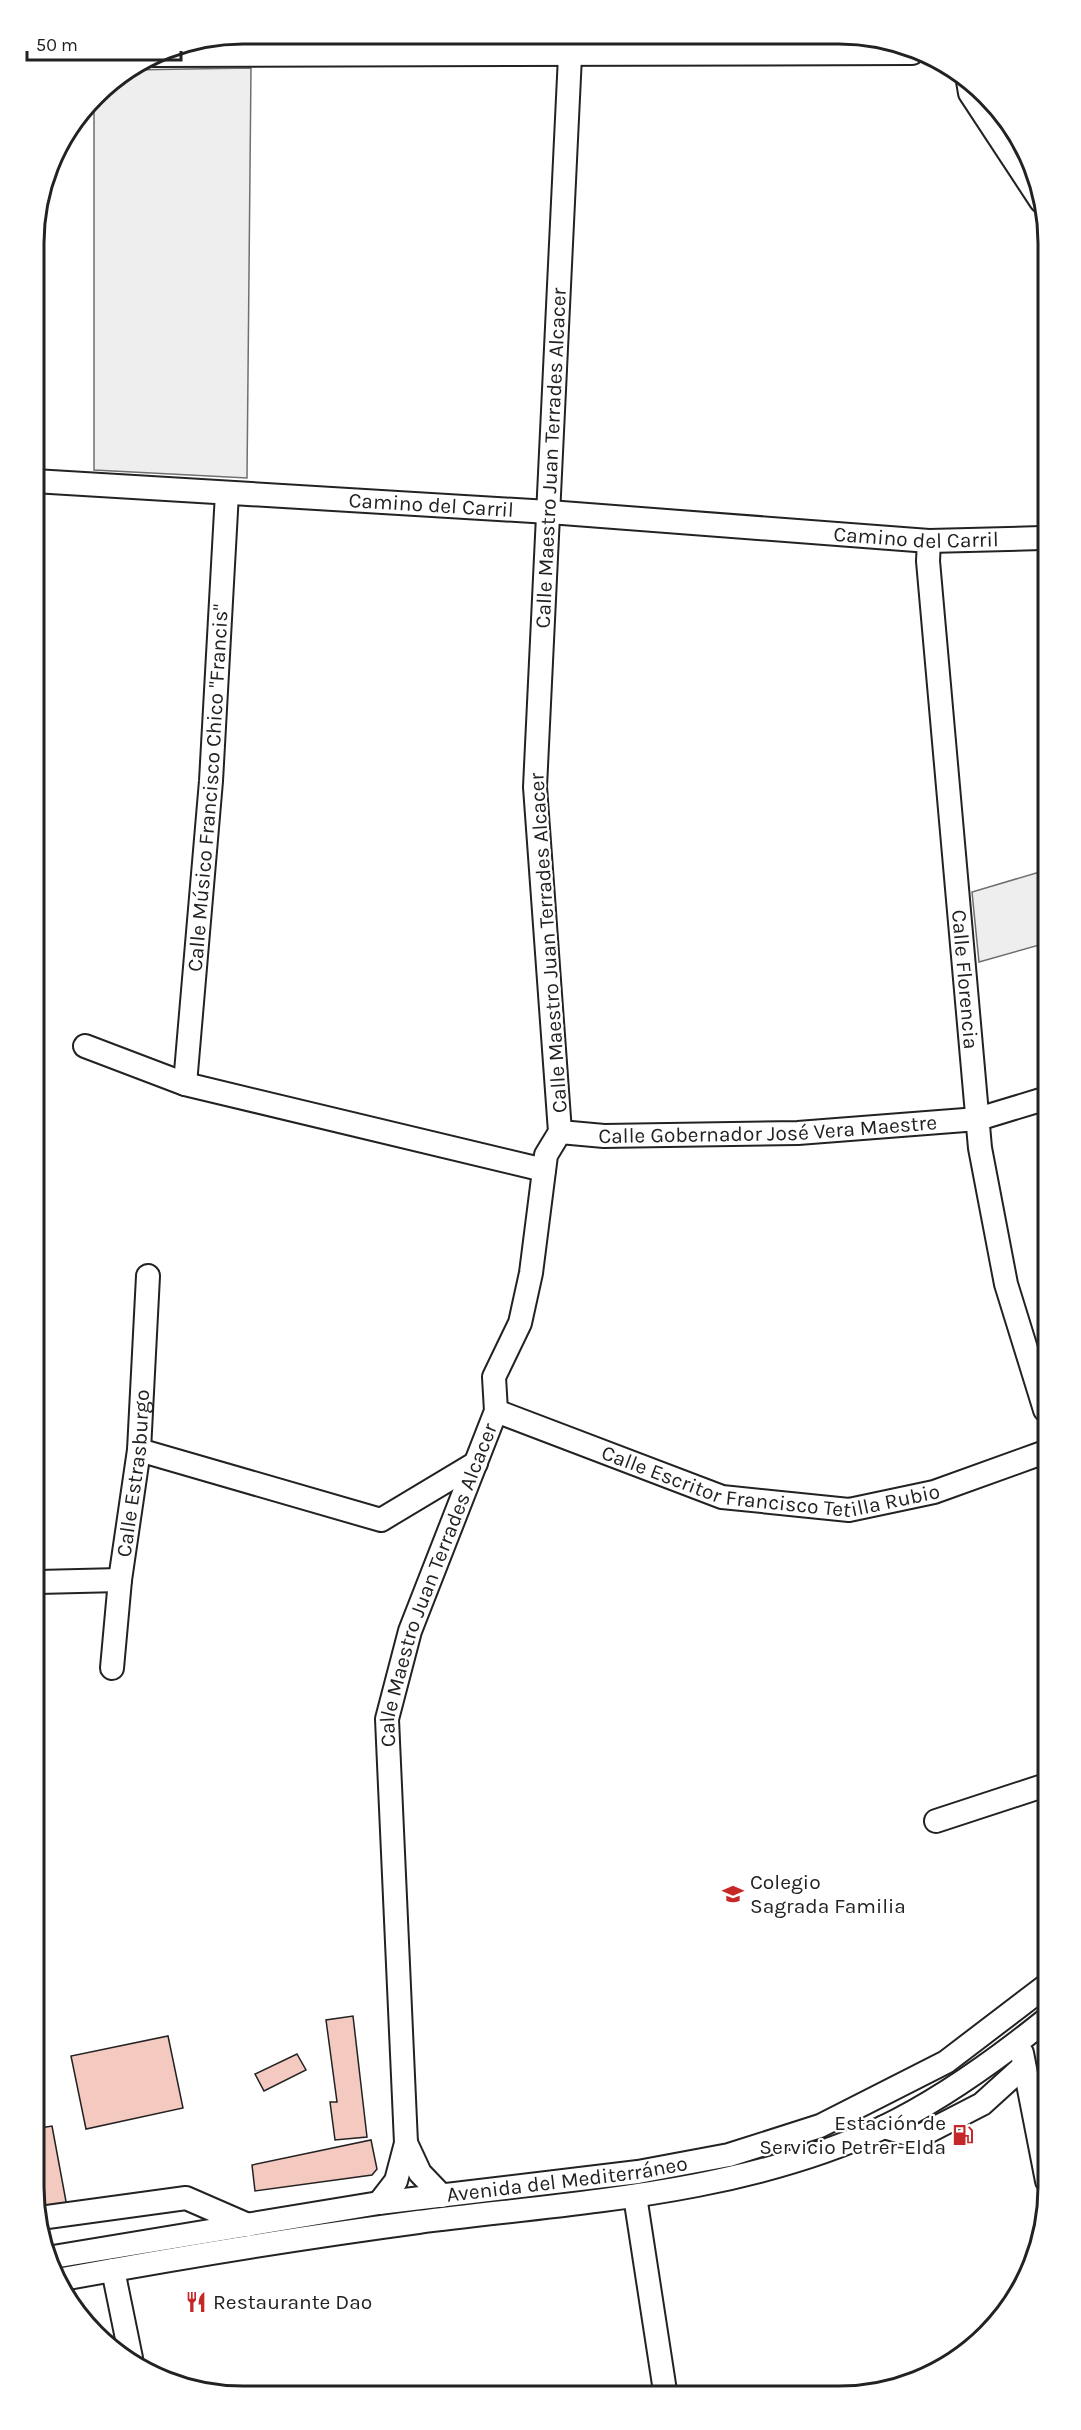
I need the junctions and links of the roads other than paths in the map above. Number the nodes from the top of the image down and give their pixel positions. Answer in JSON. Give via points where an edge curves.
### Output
{"nodes":[{"id":1,"x":571,"y":45,"type":"edge"},
{"id":2,"x":898,"y":53,"type":"edge"},
{"id":3,"x":177,"y":54,"type":"edge"},
{"id":4,"x":970,"y":93,"type":"edge"},
{"id":5,"x":1028,"y":181,"type":"edge"},
{"id":6,"x":44,"y":482,"type":"edge"},
{"id":7,"x":227,"y":493,"type":"junction"},
{"id":8,"x":549,"y":512,"type":"junction"},
{"id":9,"x":1038,"y":538,"type":"edge"},
{"id":10,"x":929,"y":541,"type":"junction"},
{"id":11,"x":85,"y":1046,"type":"dead end"},
{"id":12,"x":185,"y":1084,"type":"junction"},
{"id":13,"x":1038,"y":1101,"type":"edge"},
{"id":14,"x":978,"y":1119,"type":"junction"},
{"id":15,"x":560,"y":1132,"type":"junction"},
{"id":16,"x":544,"y":1170,"type":"junction"},
{"id":17,"x":148,"y":1276,"type":"dead end"},
{"id":18,"x":1037,"y":1385,"type":"edge"},
{"id":19,"x":496,"y":1411,"type":"junction"},
{"id":20,"x":139,"y":1450,"type":"junction"},
{"id":21,"x":1037,"y":1455,"type":"edge"},
{"id":22,"x":476,"y":1463,"type":"junction"},
{"id":23,"x":120,"y":1580,"type":"junction"},
{"id":24,"x":44,"y":1582,"type":"edge"},
{"id":25,"x":112,"y":1668,"type":"dead end"},
{"id":26,"x":1037,"y":1788,"type":"edge"},
{"id":27,"x":936,"y":1821,"type":"dead end"},
{"id":28,"x":1037,"y":1993,"type":"edge"},
{"id":29,"x":1037,"y":2027,"type":"edge"},
{"id":30,"x":1019,"y":2041,"type":"junction"},
{"id":31,"x":1024,"y":2066,"type":"junction"},
{"id":32,"x":1037,"y":2118,"type":"edge"},
{"id":33,"x":884,"y":2127,"type":"junction"},
{"id":34,"x":406,"y":2143,"type":"junction"},
{"id":35,"x":442,"y":2196,"type":"junction"},
{"id":36,"x":635,"y":2196,"type":"junction"},
{"id":37,"x":379,"y":2203,"type":"junction"},
{"id":38,"x":46,"y":2217,"type":"edge"},
{"id":39,"x":248,"y":2225,"type":"junction"},
{"id":40,"x":56,"y":2256,"type":"edge"},
{"id":41,"x":113,"y":2270,"type":"junction"},
{"id":42,"x":66,"y":2278,"type":"edge"},
{"id":43,"x":130,"y":2351,"type":"edge"},
{"id":44,"x":664,"y":2386,"type":"edge"}],
"edges":[{"from":1,"to":2,"type":"street"},
{"from":1,"to":3,"type":"street"},
{"from":1,"to":8,"type":"street","name":"Calle Maestro Juan Terrades Alcacer"},
{"from":4,"to":5,"type":"street"},
{"from":6,"to":7,"type":"street","name":"Camino del Carril"},
{"from":7,"to":8,"type":"street","name":"Camino del Carril"},
{"from":7,"to":12,"type":"street","name":"Calle Músico Francisco Chico \"Francis\"","via":[[211,781]]},
{"from":8,"to":10,"type":"street","name":"Camino del Carril"},
{"from":8,"to":15,"type":"street","name":"Calle Maestro Juan Terrades Alcacer","via":[[535,787]]},
{"from":9,"to":10,"type":"street","name":"Camino del Carril"},
{"from":10,"to":14,"type":"street","name":"Calle Florencia"},
{"from":11,"to":12,"type":"street"},
{"from":12,"to":16,"type":"street"},
{"from":13,"to":14,"type":"street","name":"Calle Gobernador José Vera Maestre"},
{"from":14,"to":15,"type":"street","name":"Calle Gobernador José Vera Maestre","via":[[798,1132],[604,1136]]},
{"from":14,"to":18,"type":"street","name":"Calle Florencia","via":[[1006,1284]]},
{"from":15,"to":16,"type":"street","name":"Calle Maestro Juan Terrades Alcacer","via":[[546,1155]]},
{"from":16,"to":19,"type":"street","name":"Calle Maestro Juan Terrades Alcacer","via":[[531,1273],[520,1323],[494,1377]]},
{"from":17,"to":20,"type":"street","name":"Calle Estrasburgo"},
{"from":19,"to":21,"type":"street","name":"Calle Escritor Francisco Tetilla Rubio","via":[[722,1497],[849,1510],[934,1492]]},
{"from":19,"to":22,"type":"street","name":"Calle Maestro Juan Terrades Alcacer"},
{"from":20,"to":22,"type":"street","via":[[381,1520]]},
{"from":20,"to":23,"type":"street","name":"Calle Estrasburgo"},
{"from":22,"to":34,"type":"street","name":"Calle Maestro Juan Terrades Alcacer","via":[[410,1631],[387,1719]]},
{"from":23,"to":24,"type":"street"},
{"from":23,"to":25,"type":"street","name":"Calle Estrasburgo"},
{"from":26,"to":27,"type":"street"},
{"from":28,"to":35,"type":"street","name":"Avenida del Mediterráneo","via":[[946,2062],[820,2126],[729,2155],[638,2172]]},
{"from":29,"to":30,"type":"street","name":"Avenida del Mediterráneo"},
{"from":30,"to":31,"type":"street"},
{"from":30,"to":33,"type":"street","name":"Avenida del Mediterráneo","via":[[950,2090]]},
{"from":31,"to":32,"type":"street"},
{"from":31,"to":33,"type":"street","via":[[982,2104],[918,2138]]},
{"from":33,"to":36,"type":"street","name":"Avenida del Mediterráneo","via":[[753,2173]]},
{"from":34,"to":35,"type":"street","name":"Calle Maestro Juan Terrades Alcacer","via":[[420,2173]]},
{"from":34,"to":37,"type":"street","name":"Calle Maestro Juan Terrades Alcacer","via":[[396,2181]]},
{"from":35,"to":37,"type":"street","name":"Avenida del Mediterráneo"},
{"from":36,"to":41,"type":"street","name":"Avenida del Mediterráneo","via":[[416,2222]]},
{"from":36,"to":44,"type":"street"},
{"from":37,"to":39,"type":"street","name":"Avenida del Mediterráneo"},
{"from":38,"to":39,"type":"street","via":[[186,2198]]},
{"from":39,"to":40,"type":"street","name":"Avenida del Mediterráneo"},
{"from":41,"to":42,"type":"street","name":"Avenida del Mediterráneo"},
{"from":41,"to":43,"type":"street"}]}
